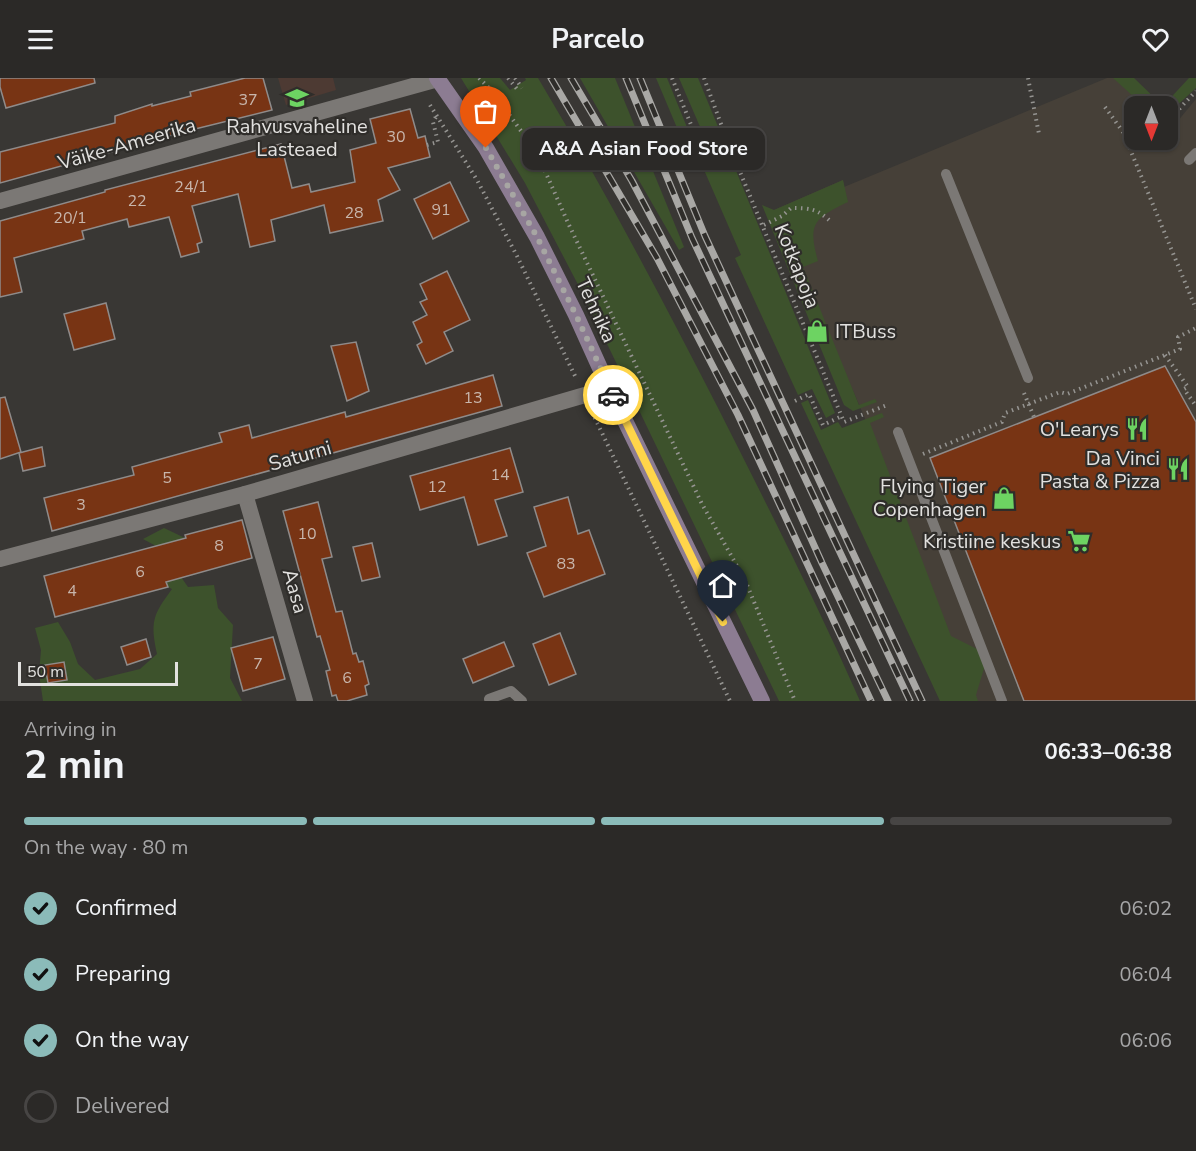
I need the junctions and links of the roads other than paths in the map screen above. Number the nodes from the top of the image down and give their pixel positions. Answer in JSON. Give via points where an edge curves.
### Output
{"nodes":[{"id":1,"x":437,"y":79,"type":"edge"},
{"id":2,"x":946,"y":174,"type":"dead end"},
{"id":3,"x":0,"y":201,"type":"edge"},
{"id":4,"x":1028,"y":378,"type":"dead end"},
{"id":5,"x":609,"y":388,"type":"junction"},
{"id":6,"x":898,"y":432,"type":"dead end"},
{"id":7,"x":245,"y":494,"type":"junction"},
{"id":8,"x":0,"y":559,"type":"edge"},
{"id":9,"x":489,"y":699,"type":"dead end"},
{"id":10,"x":305,"y":701,"type":"edge"},
{"id":11,"x":522,"y":701,"type":"edge"},
{"id":12,"x":762,"y":701,"type":"edge"},
{"id":13,"x":1002,"y":701,"type":"edge"}],
"edges":[{"from":1,"to":3,"type":"street","name":"Väike-Ameerika"},
{"from":1,"to":5,"type":"main road","name":"Tehnika","via":[[486,148],[537,237]]},
{"from":2,"to":4,"type":"lane"},
{"from":5,"to":7,"type":"street","name":"Saturni"},
{"from":5,"to":12,"type":"main road","name":"Tehnika"},
{"from":6,"to":13,"type":"lane"},
{"from":7,"to":8,"type":"street","name":"Saturni"},
{"from":7,"to":10,"type":"street","name":"Aasa"},
{"from":9,"to":11,"type":"lane","via":[[511,691]]}]}
